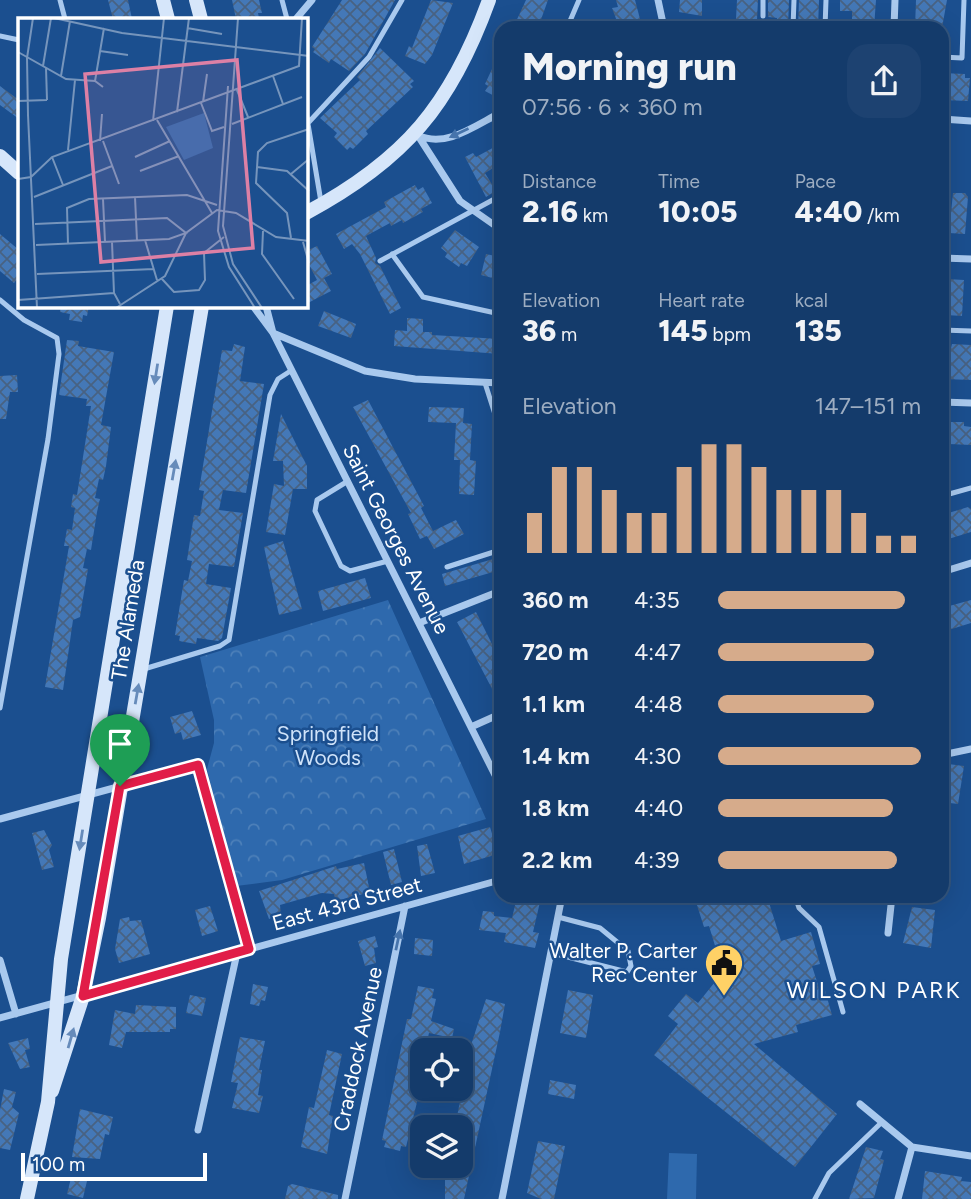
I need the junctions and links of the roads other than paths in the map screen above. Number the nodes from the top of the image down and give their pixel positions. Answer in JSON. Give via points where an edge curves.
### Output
{"nodes":[{"id":1,"x":60,"y":0,"type":"edge"},
{"id":2,"x":163,"y":0,"type":"edge"},
{"id":3,"x":196,"y":0,"type":"edge"},
{"id":4,"x":282,"y":0,"type":"edge"},
{"id":5,"x":312,"y":0,"type":"edge"},
{"id":6,"x":402,"y":0,"type":"edge"},
{"id":7,"x":489,"y":0,"type":"edge"},
{"id":8,"x":579,"y":0,"type":"edge"},
{"id":9,"x":659,"y":0,"type":"edge"},
{"id":10,"x":763,"y":0,"type":"edge"},
{"id":11,"x":794,"y":0,"type":"edge"},
{"id":12,"x":826,"y":0,"type":"edge"},
{"id":13,"x":895,"y":0,"type":"edge"},
{"id":14,"x":964,"y":0,"type":"edge"},
{"id":15,"x":763,"y":16,"type":"dead end"},
{"id":16,"x":65,"y":18,"type":"edge"},
{"id":17,"x":168,"y":18,"type":"edge"},
{"id":18,"x":201,"y":18,"type":"edge"},
{"id":19,"x":287,"y":18,"type":"edge"},
{"id":20,"x":297,"y":18,"type":"edge"},
{"id":21,"x":570,"y":21,"type":"edge"},
{"id":22,"x":663,"y":21,"type":"edge"},
{"id":23,"x":793,"y":21,"type":"edge"},
{"id":24,"x":825,"y":21,"type":"edge"},
{"id":25,"x":894,"y":21,"type":"edge"},
{"id":26,"x":0,"y":36,"type":"edge"},
{"id":27,"x":18,"y":40,"type":"edge"},
{"id":28,"x":949,"y":57,"type":"edge"},
{"id":29,"x":494,"y":116,"type":"edge"},
{"id":30,"x":308,"y":118,"type":"edge"},
{"id":31,"x":949,"y":119,"type":"edge"},
{"id":32,"x":971,"y":121,"type":"edge"},
{"id":33,"x":309,"y":122,"type":"junction"},
{"id":34,"x":417,"y":134,"type":"junction"},
{"id":35,"x":0,"y":156,"type":"edge"},
{"id":36,"x":18,"y":172,"type":"edge"},
{"id":37,"x":494,"y":199,"type":"edge"},
{"id":38,"x":322,"y":205,"type":"junction"},
{"id":39,"x":472,"y":211,"type":"junction"},
{"id":40,"x":308,"y":212,"type":"edge"},
{"id":41,"x":494,"y":225,"type":"edge"},
{"id":42,"x":392,"y":254,"type":"junction"},
{"id":43,"x":949,"y":258,"type":"edge"},
{"id":44,"x":971,"y":260,"type":"edge"},
{"id":45,"x":380,"y":261,"type":"dead end"},
{"id":46,"x":0,"y":300,"type":"edge"},
{"id":47,"x":167,"y":308,"type":"edge"},
{"id":48,"x":202,"y":308,"type":"edge"},
{"id":49,"x":255,"y":308,"type":"edge"},
{"id":50,"x":267,"y":308,"type":"edge"},
{"id":51,"x":494,"y":313,"type":"edge"},
{"id":52,"x":949,"y":330,"type":"edge"},
{"id":53,"x":971,"y":331,"type":"edge"},
{"id":54,"x":274,"y":333,"type":"junction"},
{"id":55,"x":292,"y":370,"type":"junction"},
{"id":56,"x":485,"y":383,"type":"junction"},
{"id":57,"x":494,"y":383,"type":"edge"},
{"id":58,"x":949,"y":402,"type":"edge"},
{"id":59,"x":971,"y":403,"type":"edge"},
{"id":60,"x":494,"y":411,"type":"edge"},
{"id":61,"x":348,"y":481,"type":"junction"},
{"id":62,"x":971,"y":488,"type":"edge"},
{"id":63,"x":949,"y":494,"type":"edge"},
{"id":64,"x":494,"y":553,"type":"edge"},
{"id":65,"x":388,"y":561,"type":"junction"},
{"id":66,"x":971,"y":563,"type":"edge"},
{"id":67,"x":447,"y":567,"type":"dead end"},
{"id":68,"x":949,"y":570,"type":"edge"},
{"id":69,"x":494,"y":593,"type":"edge"},
{"id":70,"x":419,"y":622,"type":"junction"},
{"id":71,"x":141,"y":670,"type":"junction"},
{"id":72,"x":0,"y":708,"type":"edge"},
{"id":73,"x":494,"y":717,"type":"edge"},
{"id":74,"x":471,"y":727,"type":"junction"},
{"id":75,"x":971,"y":749,"type":"edge"},
{"id":76,"x":949,"y":754,"type":"edge"},
{"id":77,"x":494,"y":773,"type":"edge"},
{"id":78,"x":120,"y":786,"type":"junction"},
{"id":79,"x":88,"y":794,"type":"junction"},
{"id":80,"x":0,"y":819,"type":"edge"},
{"id":81,"x":494,"y":882,"type":"edge"},
{"id":82,"x":561,"y":903,"type":"edge"},
{"id":83,"x":797,"y":903,"type":"edge"},
{"id":84,"x":891,"y":903,"type":"edge"},
{"id":85,"x":405,"y":906,"type":"junction"},
{"id":86,"x":558,"y":916,"type":"junction"},
{"id":87,"x":887,"y":933,"type":"dead end"},
{"id":88,"x":249,"y":949,"type":"junction"},
{"id":89,"x":237,"y":953,"type":"junction"},
{"id":90,"x":552,"y":953,"type":"junction"},
{"id":91,"x":0,"y":960,"type":"edge"},
{"id":92,"x":83,"y":996,"type":"junction"},
{"id":93,"x":56,"y":1003,"type":"junction"},
{"id":94,"x":843,"y":1012,"type":"dead end"},
{"id":95,"x":16,"y":1014,"type":"junction"},
{"id":96,"x":0,"y":1018,"type":"edge"},
{"id":97,"x":48,"y":1102,"type":"junction"},
{"id":98,"x":860,"y":1104,"type":"dead end"},
{"id":99,"x":882,"y":1122,"type":"junction"},
{"id":100,"x":198,"y":1130,"type":"dead end"},
{"id":101,"x":912,"y":1147,"type":"junction"},
{"id":102,"x":971,"y":1156,"type":"edge"},
{"id":103,"x":27,"y":1199,"type":"edge"},
{"id":104,"x":345,"y":1199,"type":"edge"},
{"id":105,"x":502,"y":1199,"type":"edge"},
{"id":106,"x":815,"y":1199,"type":"edge"},
{"id":107,"x":898,"y":1199,"type":"edge"}],
"edges":[{"from":1,"to":16,"type":"lane"},
{"from":2,"to":17,"type":"main road"},
{"from":3,"to":18,"type":"main road"},
{"from":4,"to":19,"type":"lane"},
{"from":5,"to":20,"type":"street"},
{"from":6,"to":33,"type":"lane","via":[[369,57]]},
{"from":7,"to":34,"type":"main road","via":[[462,66]]},
{"from":8,"to":21,"type":"lane"},
{"from":9,"to":22,"type":"street"},
{"from":10,"to":15,"type":"lane"},
{"from":11,"to":23,"type":"lane"},
{"from":12,"to":24,"type":"lane"},
{"from":13,"to":25,"type":"street"},
{"from":14,"to":28,"type":"lane","via":[[962,58]]},
{"from":26,"to":27,"type":"lane"},
{"from":29,"to":34,"type":"street","one_way":true,"via":[[438,141]]},
{"from":30,"to":33,"type":"lane"},
{"from":31,"to":32,"type":"street"},
{"from":33,"to":38,"type":"lane"},
{"from":34,"to":38,"type":"main road"},
{"from":34,"to":39,"type":"street","via":[[460,201]]},
{"from":35,"to":36,"type":"main road"},
{"from":37,"to":39,"type":"lane"},
{"from":38,"to":40,"type":"main road"},
{"from":39,"to":41,"type":"street"},
{"from":39,"to":42,"type":"lane"},
{"from":42,"to":45,"type":"lane"},
{"from":42,"to":51,"type":"lane","via":[[423,298]]},
{"from":43,"to":44,"type":"street"},
{"from":46,"to":72,"type":"lane","via":[[57,338],[59,354]]},
{"from":47,"to":79,"type":"main road","name":"The Alameda","one_way":true},
{"from":71,"to":48,"type":"main road","name":"The Alameda","one_way":true},
{"from":49,"to":54,"type":"street"},
{"from":50,"to":54,"type":"street","name":"Saint Georges Avenue"},
{"from":52,"to":53,"type":"lane"},
{"from":54,"to":55,"type":"street","name":"Saint Georges Avenue"},
{"from":54,"to":56,"type":"street","via":[[365,371]]},
{"from":55,"to":61,"type":"street","name":"Saint Georges Avenue"},
{"from":55,"to":71,"type":"lane","via":[[278,379],[270,395],[229,640]]},
{"from":56,"to":57,"type":"street"},
{"from":56,"to":60,"type":"lane"},
{"from":58,"to":59,"type":"street"},
{"from":61,"to":65,"type":"street","name":"Saint Georges Avenue"},
{"from":61,"to":65,"type":"lane","via":[[317,500],[315,511],[341,566],[350,571]]},
{"from":62,"to":63,"type":"lane"},
{"from":64,"to":67,"type":"lane"},
{"from":65,"to":70,"type":"street","name":"Saint Georges Avenue"},
{"from":66,"to":68,"type":"street"},
{"from":69,"to":70,"type":"street"},
{"from":70,"to":74,"type":"street","name":"Saint Georges Avenue"},
{"from":78,"to":71,"type":"main road","name":"The Alameda","one_way":true},
{"from":73,"to":74,"type":"street"},
{"from":74,"to":77,"type":"street","name":"Saint Georges Avenue"},
{"from":75,"to":76,"type":"street"},
{"from":78,"to":79,"type":"street"},
{"from":78,"to":88,"type":"street","via":[[198,765]]},
{"from":78,"to":92,"type":"main road","name":"The Alameda"},
{"from":79,"to":80,"type":"street"},
{"from":79,"to":93,"type":"main road","name":"The Alameda","one_way":true},
{"from":81,"to":85,"type":"street","name":"East 43rd Street"},
{"from":82,"to":86,"type":"street"},
{"from":83,"to":94,"type":"lane","via":[[819,927]]},
{"from":84,"to":87,"type":"street"},
{"from":85,"to":88,"type":"street","name":"East 43rd Street"},
{"from":104,"to":85,"type":"street","name":"Craddock Avenue","one_way":true},
{"from":86,"to":90,"type":"street"},
{"from":86,"to":90,"type":"lane","via":[[603,930],[628,951],[631,966],[627,972]]},
{"from":88,"to":89,"type":"street","name":"East 43rd Street"},
{"from":89,"to":92,"type":"street","name":"East 43rd Street"},
{"from":89,"to":100,"type":"street"},
{"from":90,"to":105,"type":"street"},
{"from":91,"to":95,"type":"street"},
{"from":92,"to":93,"type":"street","name":"East 43rd Street"},
{"from":97,"to":92,"type":"main road","name":"The Alameda","one_way":true},
{"from":93,"to":95,"type":"street","name":"East 43rd Street"},
{"from":93,"to":97,"type":"main road","name":"The Alameda"},
{"from":95,"to":96,"type":"street","name":"East 43rd Street"},
{"from":97,"to":103,"type":"main road","name":"The Alameda"},
{"from":98,"to":99,"type":"street"},
{"from":99,"to":101,"type":"street"},
{"from":99,"to":106,"type":"lane","via":[[829,1172]]},
{"from":101,"to":102,"type":"street"},
{"from":101,"to":107,"type":"street"}]}
